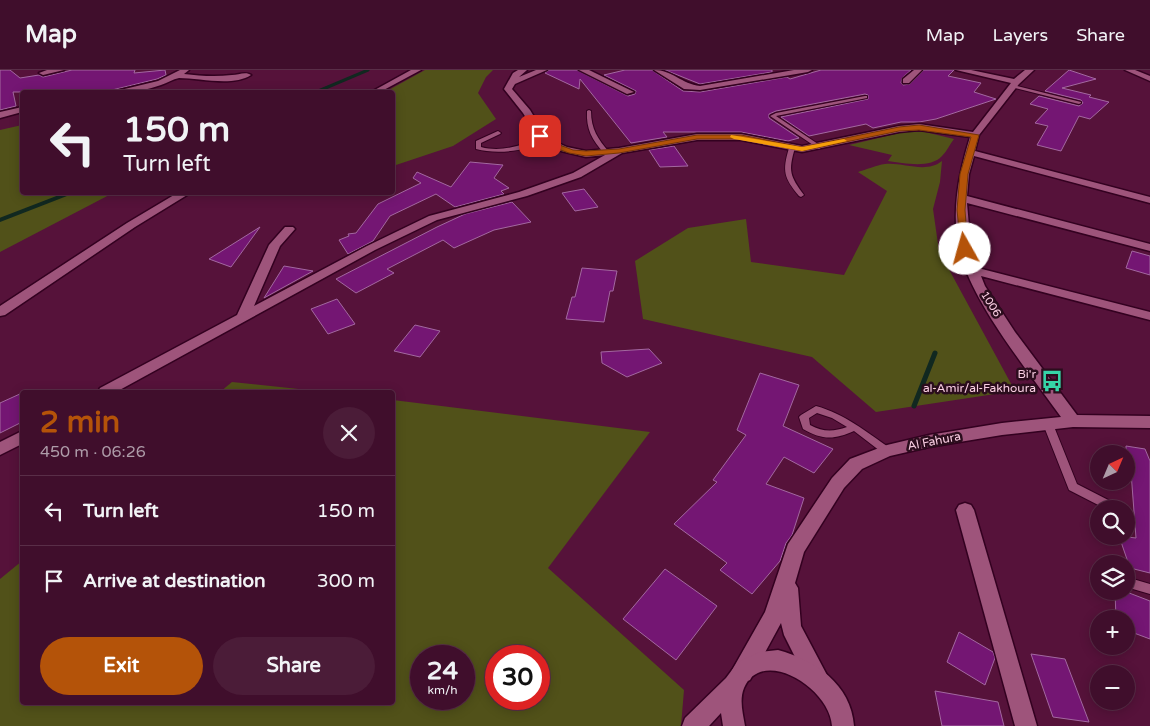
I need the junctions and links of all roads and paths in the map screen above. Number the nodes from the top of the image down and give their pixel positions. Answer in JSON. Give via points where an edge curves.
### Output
{"nodes":[{"id":1,"x":60,"y":70,"type":"edge"},
{"id":2,"x":185,"y":70,"type":"edge"},
{"id":3,"x":417,"y":70,"type":"edge"},
{"id":4,"x":523,"y":70,"type":"edge"},
{"id":5,"x":543,"y":70,"type":"edge"},
{"id":6,"x":583,"y":70,"type":"edge"},
{"id":7,"x":658,"y":70,"type":"edge"},
{"id":8,"x":808,"y":70,"type":"edge"},
{"id":9,"x":918,"y":70,"type":"edge"},
{"id":10,"x":960,"y":70,"type":"edge"},
{"id":11,"x":1030,"y":70,"type":"edge"},
{"id":12,"x":1129,"y":70,"type":"edge"},
{"id":13,"x":43,"y":73,"type":"dead end"},
{"id":14,"x":247,"y":75,"type":"dead end"},
{"id":15,"x":176,"y":76,"type":"junction"},
{"id":16,"x":1150,"y":78,"type":"edge"},
{"id":17,"x":906,"y":81,"type":"dead end"},
{"id":18,"x":510,"y":84,"type":"junction"},
{"id":19,"x":1015,"y":84,"type":"junction"},
{"id":20,"x":127,"y":90,"type":"edge"},
{"id":21,"x":379,"y":90,"type":"edge"},
{"id":22,"x":630,"y":92,"type":"dead end"},
{"id":23,"x":865,"y":96,"type":"dead end"},
{"id":24,"x":1079,"y":103,"type":"dead end"},
{"id":25,"x":20,"y":110,"type":"edge"},
{"id":26,"x":589,"y":111,"type":"dead end"},
{"id":27,"x":0,"y":114,"type":"edge"},
{"id":28,"x":498,"y":133,"type":"dead end"},
{"id":29,"x":975,"y":135,"type":"junction"},
{"id":30,"x":544,"y":140,"type":"junction"},
{"id":31,"x":819,"y":146,"type":"junction"},
{"id":32,"x":792,"y":148,"type":"junction"},
{"id":33,"x":619,"y":151,"type":"junction"},
{"id":34,"x":606,"y":152,"type":"junction"},
{"id":35,"x":970,"y":152,"type":"junction"},
{"id":36,"x":182,"y":195,"type":"edge"},
{"id":37,"x":801,"y":195,"type":"dead end"},
{"id":38,"x":962,"y":198,"type":"junction"},
{"id":39,"x":1150,"y":200,"type":"edge"},
{"id":40,"x":289,"y":228,"type":"dead end"},
{"id":41,"x":1150,"y":248,"type":"edge"},
{"id":42,"x":973,"y":270,"type":"junction"},
{"id":43,"x":0,"y":312,"type":"edge"},
{"id":44,"x":1150,"y":316,"type":"edge"},
{"id":45,"x":242,"y":318,"type":"junction"},
{"id":46,"x":109,"y":390,"type":"edge"},
{"id":47,"x":1073,"y":421,"type":"junction"},
{"id":48,"x":1150,"y":422,"type":"edge"},
{"id":49,"x":1048,"y":424,"type":"junction"},
{"id":50,"x":853,"y":428,"type":"junction"},
{"id":51,"x":20,"y":438,"type":"edge"},
{"id":52,"x":0,"y":449,"type":"edge"},
{"id":53,"x":887,"y":451,"type":"junction"},
{"id":54,"x":1098,"y":500,"type":"edge"},
{"id":55,"x":965,"y":510,"type":"dead end"},
{"id":56,"x":787,"y":579,"type":"junction"},
{"id":57,"x":1135,"y":585,"type":"edge"},
{"id":58,"x":1150,"y":589,"type":"edge"},
{"id":59,"x":817,"y":677,"type":"junction"},
{"id":60,"x":738,"y":679,"type":"junction"},
{"id":61,"x":844,"y":724,"type":"edge"},
{"id":62,"x":694,"y":726,"type":"edge"},
{"id":63,"x":734,"y":726,"type":"edge"},
{"id":64,"x":1026,"y":726,"type":"edge"}],
"edges":[{"from":1,"to":13,"type":"street"},
{"from":2,"to":15,"type":"street"},
{"from":3,"to":21,"type":"street"},
{"from":4,"to":18,"type":"street"},
{"from":5,"to":18,"type":"street"},
{"from":6,"to":22,"type":"street"},
{"from":7,"to":8,"type":"street","via":[[687,88],[700,88]]},
{"from":9,"to":17,"type":"street"},
{"from":10,"to":19,"type":"street"},
{"from":11,"to":19,"type":"street","name":"1006"},
{"from":12,"to":16,"type":"street"},
{"from":14,"to":15,"type":"street","via":[[236,78]]},
{"from":15,"to":20,"type":"street"},
{"from":18,"to":30,"type":"street","via":[[508,90],[527,112]]},
{"from":19,"to":24,"type":"lane"},
{"from":19,"to":29,"type":"street","name":"1006"},
{"from":23,"to":31,"type":"lane","via":[[773,116]]},
{"from":25,"to":27,"type":"street"},
{"from":26,"to":34,"type":"lane","via":[[591,132]]},
{"from":28,"to":30,"type":"lane","via":[[478,142],[478,148],[500,151]]},
{"from":29,"to":31,"type":"street","via":[[919,128],[899,129]]},
{"from":29,"to":35,"type":"street","name":"1006"},
{"from":30,"to":34,"type":"street","via":[[572,152]]},
{"from":31,"to":32,"type":"street"},
{"from":32,"to":33,"type":"street","via":[[727,136],[685,138]]},
{"from":32,"to":37,"type":"lane","via":[[786,167],[787,177]]},
{"from":33,"to":34,"type":"street"},
{"from":33,"to":45,"type":"street","via":[[577,175],[523,194],[433,218]]},
{"from":35,"to":38,"type":"street","name":"1006"},
{"from":35,"to":39,"type":"street"},
{"from":36,"to":43,"type":"street"},
{"from":38,"to":41,"type":"street"},
{"from":38,"to":42,"type":"street","name":"1006","via":[[965,249]]},
{"from":40,"to":45,"type":"street","via":[[275,245]]},
{"from":42,"to":44,"type":"street"},
{"from":42,"to":47,"type":"street","name":"1006","via":[[1010,335]]},
{"from":45,"to":46,"type":"street"},
{"from":47,"to":48,"type":"street","name":"Al Fahura"},
{"from":47,"to":49,"type":"street","name":"Al Fahura"},
{"from":49,"to":53,"type":"street","name":"Al Fahura","via":[[929,441]]},
{"from":49,"to":54,"type":"lane","via":[[1073,487]]},
{"from":50,"to":50,"type":"lane","via":[[823,410],[816,409],[804,417],[806,426],[817,433],[835,435]]},
{"from":50,"to":53,"type":"lane"},
{"from":51,"to":52,"type":"street"},
{"from":53,"to":56,"type":"street","name":"Al Fahura","via":[[856,464],[838,484],[795,550]]},
{"from":55,"to":64,"type":"street"},
{"from":56,"to":59,"type":"street","name":"Al Fahura","via":[[791,628]]},
{"from":56,"to":60,"type":"street","name":"Al Fahura","via":[[773,618]]},
{"from":57,"to":58,"type":"lane"},
{"from":59,"to":60,"type":"street","via":[[789,662],[770,660],[754,664]]},
{"from":59,"to":61,"type":"street","via":[[836,701]]},
{"from":60,"to":62,"type":"street"},
{"from":60,"to":63,"type":"street","via":[[730,705]]}]}
